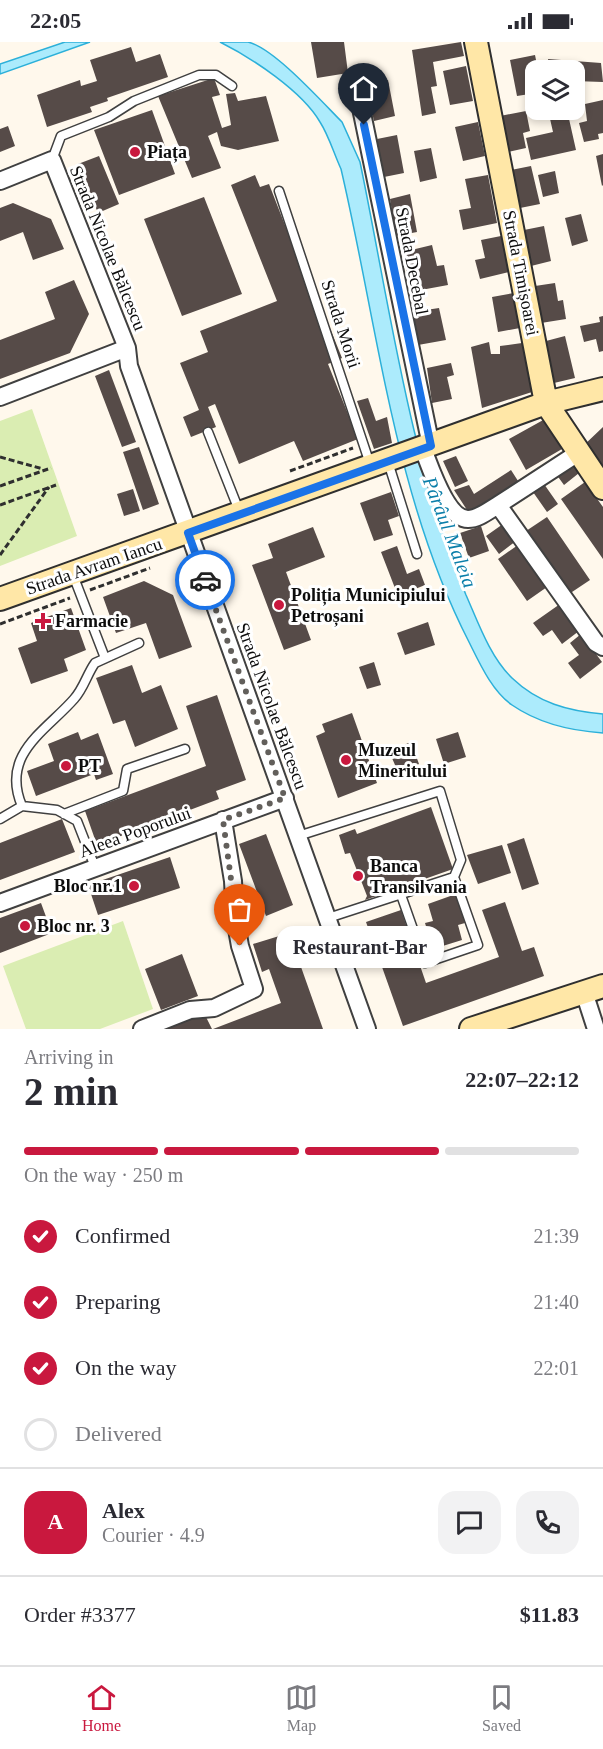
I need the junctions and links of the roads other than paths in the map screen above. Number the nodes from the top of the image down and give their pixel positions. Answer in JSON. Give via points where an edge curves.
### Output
{"nodes":[{"id":1,"x":476,"y":42,"type":"edge"},
{"id":2,"x":356,"y":84,"type":"dead end"},
{"id":3,"x":232,"y":86,"type":"dead end"},
{"id":4,"x":52,"y":160,"type":"junction"},
{"id":5,"x":0,"y":181,"type":"edge"},
{"id":6,"x":279,"y":191,"type":"dead end"},
{"id":7,"x":127,"y":348,"type":"junction"},
{"id":8,"x":603,"y":389,"type":"edge"},
{"id":9,"x":0,"y":397,"type":"edge"},
{"id":10,"x":546,"y":404,"type":"junction"},
{"id":11,"x":208,"y":432,"type":"dead end"},
{"id":12,"x":427,"y":448,"type":"junction"},
{"id":13,"x":578,"y":453,"type":"junction"},
{"id":14,"x":379,"y":465,"type":"junction"},
{"id":15,"x":603,"y":488,"type":"edge"},
{"id":16,"x":498,"y":505,"type":"junction"},
{"id":17,"x":241,"y":514,"type":"junction"},
{"id":18,"x":188,"y":533,"type":"junction"},
{"id":19,"x":417,"y":554,"type":"dead end"},
{"id":20,"x":73,"y":573,"type":"junction"},
{"id":21,"x":0,"y":599,"type":"edge"},
{"id":22,"x":139,"y":644,"type":"dead end"},
{"id":23,"x":603,"y":647,"type":"edge"},
{"id":24,"x":105,"y":658,"type":"junction"},
{"id":25,"x":185,"y":749,"type":"dead end"},
{"id":26,"x":11,"y":756,"type":"dead end"},
{"id":27,"x":6,"y":776,"type":"dead end"},
{"id":28,"x":285,"y":798,"type":"junction"},
{"id":29,"x":22,"y":806,"type":"junction"},
{"id":30,"x":64,"y":814,"type":"junction"},
{"id":31,"x":0,"y":819,"type":"edge"},
{"id":32,"x":223,"y":820,"type":"junction"},
{"id":33,"x":298,"y":836,"type":"junction"},
{"id":34,"x":95,"y":867,"type":"junction"},
{"id":35,"x":454,"y":877,"type":"junction"},
{"id":36,"x":401,"y":895,"type":"junction"},
{"id":37,"x":0,"y":903,"type":"edge"},
{"id":38,"x":328,"y":918,"type":"junction"},
{"id":39,"x":594,"y":990,"type":"edge"},
{"id":40,"x":142,"y":1029,"type":"edge"},
{"id":41,"x":367,"y":1029,"type":"edge"},
{"id":42,"x":471,"y":1029,"type":"edge"},
{"id":43,"x":596,"y":1029,"type":"edge"}],
"edges":[{"from":1,"to":10,"type":"street","name":"Strada Timișoarei"},
{"from":2,"to":12,"type":"street","name":"Strada Decebal"},
{"from":3,"to":4,"type":"lane","via":[[216,75],[176,82],[109,117],[61,136]]},
{"from":4,"to":5,"type":"street"},
{"from":4,"to":7,"type":"street","name":"Strada Nicolae Bălcescu"},
{"from":6,"to":14,"type":"lane","name":"Strada Morii","via":[[364,444]]},
{"from":7,"to":9,"type":"street"},
{"from":7,"to":18,"type":"street","name":"Strada Nicolae Bălcescu","via":[[129,366]]},
{"from":8,"to":10,"type":"street","name":"Strada Avram Iancu"},
{"from":10,"to":12,"type":"street","name":"Strada Avram Iancu"},
{"from":10,"to":13,"type":"street","name":"Strada Timișoarei"},
{"from":11,"to":17,"type":"lane"},
{"from":12,"to":14,"type":"street","name":"Strada Avram Iancu"},
{"from":12,"to":16,"type":"street","name":"Strada Decebal","via":[[446,502],[457,516],[478,517]]},
{"from":13,"to":15,"type":"street","name":"Strada Timișoarei"},
{"from":13,"to":16,"type":"street"},
{"from":14,"to":17,"type":"street","name":"Strada Avram Iancu"},
{"from":14,"to":19,"type":"lane","name":"Strada Morii"},
{"from":16,"to":23,"type":"street","via":[[582,625]]},
{"from":17,"to":18,"type":"street","name":"Strada Avram Iancu"},
{"from":18,"to":20,"type":"street","name":"Strada Avram Iancu"},
{"from":18,"to":28,"type":"street","name":"Strada Nicolae Bălcescu"},
{"from":20,"to":21,"type":"street","name":"Strada Avram Iancu"},
{"from":20,"to":24,"type":"lane"},
{"from":22,"to":24,"type":"lane"},
{"from":24,"to":26,"type":"lane","via":[[90,669],[86,683],[73,701],[33,732]]},
{"from":25,"to":30,"type":"lane","via":[[127,769],[123,791]]},
{"from":27,"to":29,"type":"lane","via":[[11,794]]},
{"from":28,"to":32,"type":"street","name":"Aleea Poporului"},
{"from":28,"to":33,"type":"street","name":"Strada Nicolae Bălcescu"},
{"from":29,"to":30,"type":"lane"},
{"from":29,"to":31,"type":"lane"},
{"from":30,"to":34,"type":"lane","via":[[77,821]]},
{"from":32,"to":34,"type":"street","name":"Aleea Poporului"},
{"from":32,"to":40,"type":"street","via":[[235,918],[254,989],[214,1008],[190,1010]]},
{"from":33,"to":35,"type":"lane","via":[[440,791],[461,860]]},
{"from":33,"to":38,"type":"street","name":"Strada Nicolae Bălcescu"},
{"from":34,"to":37,"type":"street","name":"Aleea Poporului"},
{"from":35,"to":36,"type":"lane"},
{"from":35,"to":36,"type":"lane","via":[[478,945],[425,963]]},
{"from":36,"to":38,"type":"lane"},
{"from":38,"to":41,"type":"street","name":"Strada Nicolae Bălcescu"},
{"from":39,"to":42,"type":"street"},
{"from":39,"to":43,"type":"street"}]}
